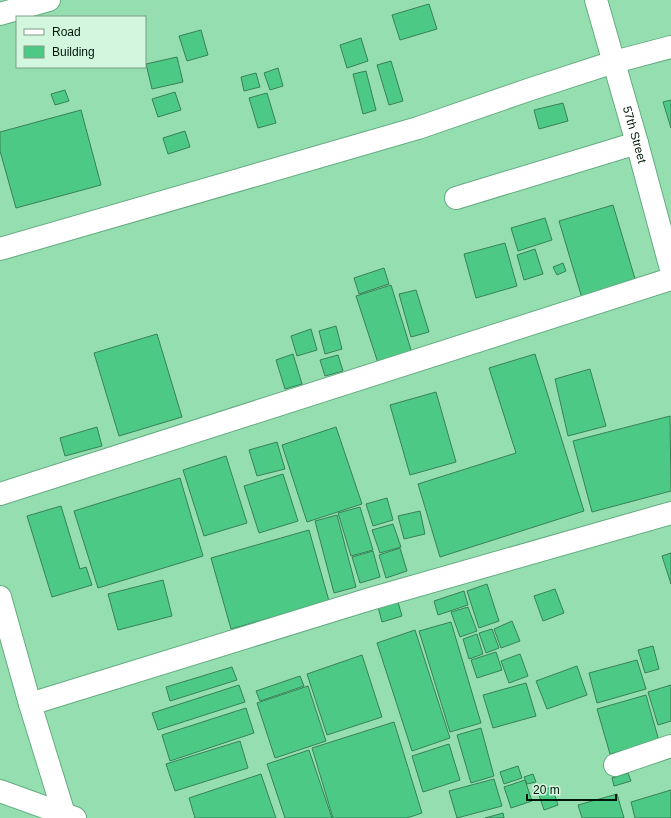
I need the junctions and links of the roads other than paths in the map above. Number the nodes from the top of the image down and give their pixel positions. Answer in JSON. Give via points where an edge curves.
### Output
{"nodes":[{"id":1,"x":49,"y":0,"type":"edge"},
{"id":2,"x":596,"y":0,"type":"edge"},
{"id":3,"x":0,"y":14,"type":"edge"},
{"id":4,"x":671,"y":47,"type":"edge"},
{"id":5,"x":614,"y":62,"type":"junction"},
{"id":6,"x":637,"y":143,"type":"junction"},
{"id":7,"x":456,"y":198,"type":"dead end"},
{"id":8,"x":0,"y":249,"type":"edge"},
{"id":9,"x":671,"y":269,"type":"edge"},
{"id":10,"x":671,"y":279,"type":"edge"},
{"id":11,"x":0,"y":494,"type":"edge"},
{"id":12,"x":671,"y":513,"type":"edge"},
{"id":13,"x":0,"y":597,"type":"edge"},
{"id":14,"x":30,"y":704,"type":"junction"},
{"id":15,"x":671,"y":746,"type":"edge"},
{"id":16,"x":615,"y":765,"type":"dead end"},
{"id":17,"x":0,"y":791,"type":"edge"},
{"id":18,"x":70,"y":816,"type":"edge"}],
"edges":[{"from":1,"to":3,"type":"street"},
{"from":2,"to":5,"type":"street","name":"57th Street"},
{"from":4,"to":5,"type":"street"},
{"from":5,"to":6,"type":"street","name":"57th Street"},
{"from":5,"to":8,"type":"street","via":[[418,128]]},
{"from":6,"to":7,"type":"street"},
{"from":6,"to":9,"type":"street","name":"57th Street"},
{"from":10,"to":11,"type":"street"},
{"from":12,"to":14,"type":"street","via":[[370,599]]},
{"from":13,"to":14,"type":"street"},
{"from":14,"to":18,"type":"street"},
{"from":15,"to":16,"type":"street"},
{"from":17,"to":18,"type":"street"}]}
